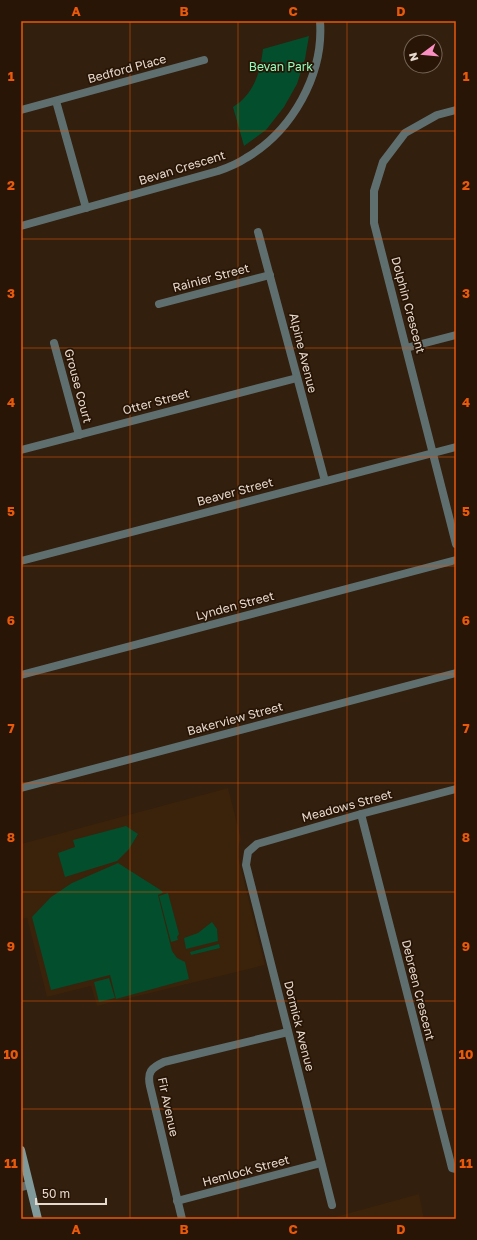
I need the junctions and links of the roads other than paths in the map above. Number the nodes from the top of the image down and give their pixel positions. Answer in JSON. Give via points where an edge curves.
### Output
{"nodes":[{"id":1,"x":320,"y":21,"type":"edge"},
{"id":2,"x":204,"y":60,"type":"dead end"},
{"id":3,"x":56,"y":100,"type":"junction"},
{"id":4,"x":21,"y":110,"type":"edge"},
{"id":5,"x":456,"y":110,"type":"edge"},
{"id":6,"x":86,"y":208,"type":"junction"},
{"id":7,"x":21,"y":226,"type":"edge"},
{"id":8,"x":258,"y":232,"type":"dead end"},
{"id":9,"x":270,"y":275,"type":"junction"},
{"id":10,"x":159,"y":304,"type":"dead end"},
{"id":11,"x":456,"y":335,"type":"edge"},
{"id":12,"x":54,"y":343,"type":"dead end"},
{"id":13,"x":406,"y":348,"type":"junction"},
{"id":14,"x":297,"y":378,"type":"junction"},
{"id":15,"x":79,"y":435,"type":"junction"},
{"id":16,"x":456,"y":447,"type":"edge"},
{"id":17,"x":21,"y":450,"type":"edge"},
{"id":18,"x":432,"y":453,"type":"junction"},
{"id":19,"x":324,"y":481,"type":"junction"},
{"id":20,"x":456,"y":544,"type":"edge"},
{"id":21,"x":456,"y":560,"type":"edge"},
{"id":22,"x":21,"y":561,"type":"edge"},
{"id":23,"x":456,"y":673,"type":"edge"},
{"id":24,"x":21,"y":675,"type":"edge"},
{"id":25,"x":21,"y":788,"type":"edge"},
{"id":26,"x":456,"y":789,"type":"edge"},
{"id":27,"x":361,"y":814,"type":"junction"},
{"id":28,"x":248,"y":852,"type":"joint"},
{"id":29,"x":288,"y":1032,"type":"junction"},
{"id":30,"x":21,"y":1150,"type":"edge"},
{"id":31,"x":322,"y":1164,"type":"junction"},
{"id":32,"x":456,"y":1169,"type":"edge"},
{"id":33,"x":29,"y":1184,"type":"junction"},
{"id":34,"x":21,"y":1187,"type":"edge"},
{"id":35,"x":177,"y":1201,"type":"junction"},
{"id":36,"x":332,"y":1205,"type":"dead end"},
{"id":37,"x":38,"y":1219,"type":"edge"},
{"id":38,"x":182,"y":1219,"type":"edge"}],
"edges":[{"from":1,"to":6,"type":"street","name":"Bevan Crescent","via":[[317,60],[308,88],[293,114],[260,148],[247,158],[218,171]]},
{"from":2,"to":3,"type":"street","name":"Bedford Place"},
{"from":3,"to":4,"type":"street","name":"Bedford Place"},
{"from":3,"to":6,"type":"street"},
{"from":5,"to":13,"type":"street","name":"Dolphin Crescent","via":[[437,115],[405,133],[383,162],[374,191],[374,223]]},
{"from":6,"to":7,"type":"street","name":"Bevan Crescent"},
{"from":8,"to":9,"type":"street","name":"Alpine Avenue"},
{"from":9,"to":10,"type":"street","name":"Rainier Street"},
{"from":9,"to":14,"type":"street","name":"Alpine Avenue"},
{"from":11,"to":13,"type":"street"},
{"from":12,"to":15,"type":"street","name":"Grouse Court"},
{"from":13,"to":18,"type":"street","name":"Dolphin Crescent"},
{"from":14,"to":15,"type":"street","name":"Otter Street"},
{"from":14,"to":19,"type":"street","name":"Alpine Avenue"},
{"from":15,"to":17,"type":"street","name":"Otter Street"},
{"from":16,"to":18,"type":"street","name":"Beaver Street"},
{"from":18,"to":19,"type":"street","name":"Beaver Street"},
{"from":18,"to":20,"type":"street","name":"Dolphin Crescent"},
{"from":19,"to":22,"type":"street","name":"Beaver Street"},
{"from":21,"to":24,"type":"street","name":"Lynden Street"},
{"from":23,"to":25,"type":"street","name":"Bakerview Street"},
{"from":26,"to":27,"type":"street","name":"Meadows Street"},
{"from":27,"to":28,"type":"street","name":"Meadows Street","via":[[257,844]]},
{"from":27,"to":32,"type":"street","name":"Debreen Crescent","via":[[452,1168]]},
{"from":28,"to":29,"type":"street","name":"Dormick Avenue","via":[[246,865]]},
{"from":29,"to":31,"type":"street","name":"Dormick Avenue"},
{"from":29,"to":35,"type":"street","name":"Fir Avenue","via":[[164,1062],[151,1069],[150,1086]]},
{"from":30,"to":33,"type":"main road"},
{"from":31,"to":35,"type":"street","name":"Hemlock Street"},
{"from":31,"to":36,"type":"street","name":"Dormick Avenue"},
{"from":33,"to":34,"type":"street"},
{"from":33,"to":37,"type":"main road"},
{"from":35,"to":38,"type":"street","name":"Fir Avenue"}]}
